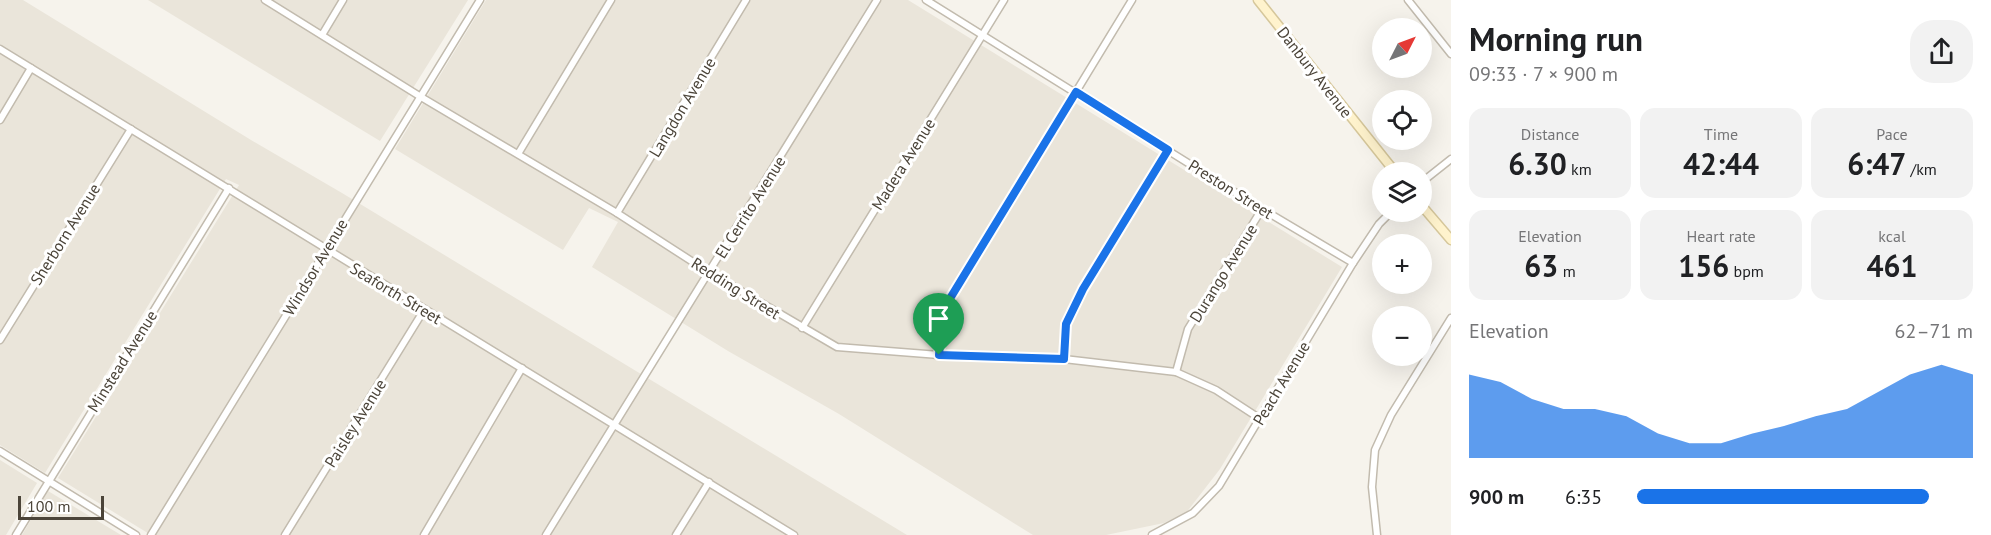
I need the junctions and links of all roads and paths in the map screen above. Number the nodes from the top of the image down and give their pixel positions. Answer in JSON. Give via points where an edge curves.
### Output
{"nodes":[{"id":1,"x":265,"y":0,"type":"edge"},
{"id":2,"x":343,"y":0,"type":"edge"},
{"id":3,"x":480,"y":0,"type":"edge"},
{"id":4,"x":611,"y":0,"type":"edge"},
{"id":5,"x":746,"y":0,"type":"edge"},
{"id":6,"x":877,"y":0,"type":"edge"},
{"id":7,"x":926,"y":0,"type":"edge"},
{"id":8,"x":1004,"y":0,"type":"edge"},
{"id":9,"x":1132,"y":0,"type":"edge"},
{"id":10,"x":1258,"y":0,"type":"edge"},
{"id":11,"x":1407,"y":0,"type":"edge"},
{"id":12,"x":322,"y":35,"type":"junction"},
{"id":13,"x":982,"y":36,"type":"junction"},
{"id":14,"x":0,"y":49,"type":"edge"},
{"id":15,"x":1451,"y":54,"type":"edge"},
{"id":16,"x":31,"y":68,"type":"junction"},
{"id":17,"x":1076,"y":92,"type":"junction"},
{"id":18,"x":421,"y":97,"type":"junction"},
{"id":19,"x":0,"y":120,"type":"edge"},
{"id":20,"x":131,"y":129,"type":"junction"},
{"id":21,"x":1168,"y":150,"type":"junction"},
{"id":22,"x":518,"y":154,"type":"junction"},
{"id":23,"x":1451,"y":159,"type":"edge"},
{"id":24,"x":1387,"y":162,"type":"edge"},
{"id":25,"x":1432,"y":174,"type":"edge"},
{"id":26,"x":229,"y":188,"type":"junction"},
{"id":27,"x":1262,"y":209,"type":"junction"},
{"id":28,"x":617,"y":213,"type":"junction"},
{"id":29,"x":1432,"y":218,"type":"edge"},
{"id":30,"x":1381,"y":222,"type":"edge"},
{"id":31,"x":1451,"y":240,"type":"edge"},
{"id":32,"x":325,"y":249,"type":"junction"},
{"id":33,"x":1353,"y":263,"type":"junction"},
{"id":34,"x":710,"y":273,"type":"junction"},
{"id":35,"x":424,"y":310,"type":"junction"},
{"id":36,"x":1451,"y":318,"type":"edge"},
{"id":37,"x":802,"y":328,"type":"junction"},
{"id":38,"x":0,"y":340,"type":"edge"},
{"id":39,"x":939,"y":355,"type":"junction"},
{"id":40,"x":1064,"y":359,"type":"junction"},
{"id":41,"x":522,"y":368,"type":"junction"},
{"id":42,"x":1176,"y":372,"type":"junction"},
{"id":43,"x":1259,"y":418,"type":"junction"},
{"id":44,"x":614,"y":424,"type":"junction"},
{"id":45,"x":0,"y":451,"type":"edge"},
{"id":46,"x":50,"y":480,"type":"junction"},
{"id":47,"x":709,"y":482,"type":"junction"},
{"id":48,"x":16,"y":535,"type":"edge"},
{"id":49,"x":136,"y":535,"type":"edge"},
{"id":50,"x":151,"y":535,"type":"edge"},
{"id":51,"x":285,"y":535,"type":"edge"},
{"id":52,"x":424,"y":535,"type":"edge"},
{"id":53,"x":546,"y":535,"type":"edge"},
{"id":54,"x":676,"y":535,"type":"edge"},
{"id":55,"x":794,"y":535,"type":"edge"},
{"id":56,"x":1152,"y":535,"type":"edge"},
{"id":57,"x":1377,"y":535,"type":"edge"}],
"edges":[{"from":1,"to":12,"type":"street","name":"Redding Street"},
{"from":2,"to":12,"type":"street"},
{"from":3,"to":18,"type":"street","name":"Windsor Avenue"},
{"from":4,"to":22,"type":"street"},
{"from":5,"to":28,"type":"street","name":"Langdon Avenue"},
{"from":6,"to":34,"type":"street","name":"El Cerrito Avenue"},
{"from":7,"to":13,"type":"street","name":"Preston Street"},
{"from":8,"to":13,"type":"street","name":"Madera Avenue"},
{"from":9,"to":17,"type":"street"},
{"from":10,"to":24,"type":"street","name":"Danbury Avenue"},
{"from":11,"to":15,"type":"street"},
{"from":12,"to":18,"type":"street","name":"Redding Street"},
{"from":13,"to":17,"type":"street","name":"Preston Street"},
{"from":13,"to":37,"type":"street","name":"Madera Avenue"},
{"from":14,"to":16,"type":"street","name":"Seaforth Street"},
{"from":16,"to":19,"type":"street"},
{"from":16,"to":20,"type":"street","name":"Seaforth Street"},
{"from":17,"to":21,"type":"street","name":"Preston Street"},
{"from":17,"to":39,"type":"street","via":[[943,310]]},
{"from":18,"to":22,"type":"street","name":"Redding Street"},
{"from":18,"to":32,"type":"street","name":"Windsor Avenue"},
{"from":20,"to":26,"type":"street","name":"Seaforth Street"},
{"from":20,"to":38,"type":"street","name":"Sherborn Avenue"},
{"from":21,"to":27,"type":"street","name":"Preston Street"},
{"from":21,"to":40,"type":"street","via":[[1083,289],[1066,324]]},
{"from":22,"to":28,"type":"street","name":"Redding Street"},
{"from":23,"to":25,"type":"street"},
{"from":26,"to":32,"type":"street","name":"Seaforth Street"},
{"from":26,"to":46,"type":"street","name":"Minstead Avenue"},
{"from":27,"to":33,"type":"street","name":"Preston Street"},
{"from":27,"to":42,"type":"street","name":"Durango Avenue","via":[[1188,330]]},
{"from":28,"to":34,"type":"street","name":"Redding Street"},
{"from":29,"to":31,"type":"street"},
{"from":30,"to":33,"type":"street","name":"Peach Avenue"},
{"from":32,"to":35,"type":"street","name":"Seaforth Street"},
{"from":32,"to":50,"type":"street","name":"Windsor Avenue"},
{"from":33,"to":43,"type":"street","name":"Peach Avenue"},
{"from":34,"to":37,"type":"street","name":"Redding Street"},
{"from":34,"to":44,"type":"street","name":"El Cerrito Avenue"},
{"from":35,"to":41,"type":"street","name":"Seaforth Street"},
{"from":35,"to":51,"type":"street","name":"Paisley Avenue"},
{"from":36,"to":57,"type":"street","via":[[1391,414],[1375,450],[1372,487]]},
{"from":37,"to":39,"type":"street","name":"Redding Street","via":[[837,347]]},
{"from":39,"to":40,"type":"street","name":"Redding Street"},
{"from":40,"to":42,"type":"street","name":"Redding Street"},
{"from":41,"to":44,"type":"street","name":"Seaforth Street"},
{"from":41,"to":52,"type":"street"},
{"from":42,"to":43,"type":"street","name":"Redding Street","via":[[1216,390]]},
{"from":43,"to":56,"type":"street","name":"Peach Avenue","via":[[1219,486],[1193,513]]},
{"from":44,"to":47,"type":"street","name":"Seaforth Street"},
{"from":44,"to":53,"type":"street","name":"El Cerrito Avenue"},
{"from":45,"to":46,"type":"street"},
{"from":46,"to":48,"type":"street","name":"Minstead Avenue"},
{"from":46,"to":49,"type":"street"},
{"from":47,"to":54,"type":"street"},
{"from":47,"to":55,"type":"street","name":"Seaforth Street"}]}
